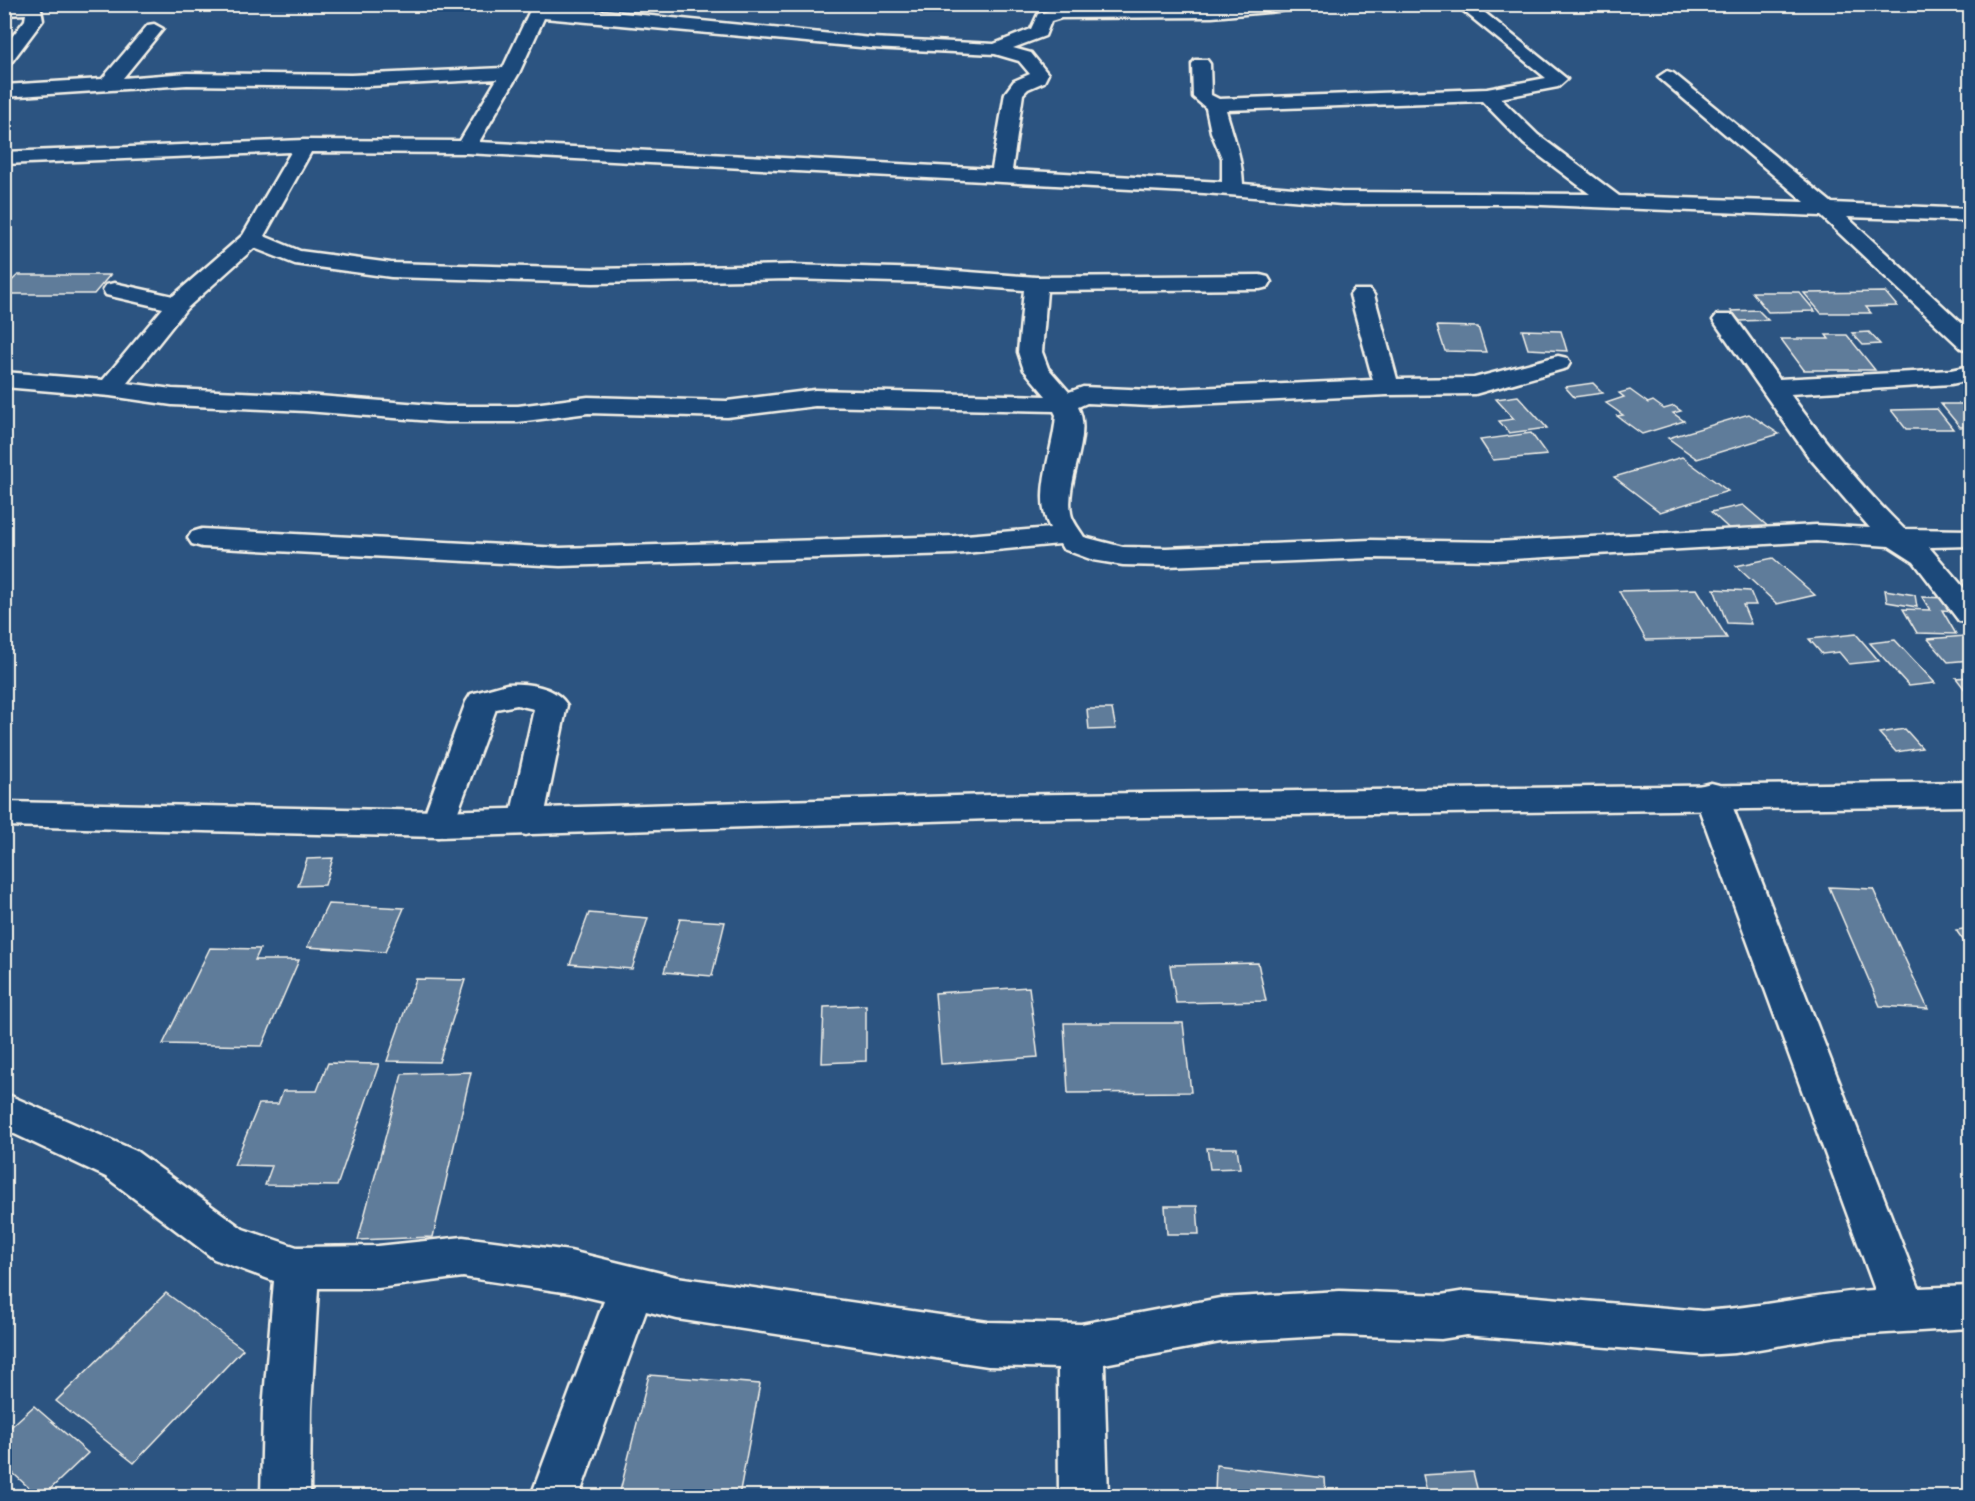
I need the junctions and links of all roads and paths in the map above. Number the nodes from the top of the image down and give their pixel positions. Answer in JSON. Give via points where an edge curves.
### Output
{"nodes":[{"id":1,"x":1301,"y":4,"type":"edge"},
{"id":2,"x":1463,"y":4,"type":"edge"},
{"id":3,"x":540,"y":8,"type":"edge"},
{"id":4,"x":4,"y":10,"type":"edge"},
{"id":5,"x":154,"y":29,"type":"dead end"},
{"id":6,"x":996,"y":49,"type":"junction"},
{"id":7,"x":4,"y":60,"type":"edge"},
{"id":8,"x":1201,"y":64,"type":"dead end"},
{"id":9,"x":510,"y":73,"type":"junction"},
{"id":10,"x":1667,"y":77,"type":"dead end"},
{"id":11,"x":108,"y":84,"type":"junction"},
{"id":12,"x":4,"y":91,"type":"edge"},
{"id":13,"x":1487,"y":95,"type":"junction"},
{"id":14,"x":1215,"y":105,"type":"junction"},
{"id":15,"x":304,"y":146,"type":"junction"},
{"id":16,"x":466,"y":147,"type":"junction"},
{"id":17,"x":4,"y":158,"type":"edge"},
{"id":18,"x":1001,"y":178,"type":"junction"},
{"id":19,"x":1233,"y":189,"type":"junction"},
{"id":20,"x":1614,"y":202,"type":"junction"},
{"id":21,"x":1828,"y":211,"type":"junction"},
{"id":22,"x":1971,"y":215,"type":"edge"},
{"id":23,"x":251,"y":239,"type":"junction"},
{"id":24,"x":1260,"y":282,"type":"dead end"},
{"id":25,"x":1036,"y":284,"type":"junction"},
{"id":26,"x":114,"y":290,"type":"dead end"},
{"id":27,"x":1362,"y":295,"type":"dead end"},
{"id":28,"x":178,"y":304,"type":"junction"},
{"id":29,"x":1725,"y":320,"type":"dead end"},
{"id":30,"x":1971,"y":343,"type":"edge"},
{"id":31,"x":1558,"y":363,"type":"dead end"},
{"id":32,"x":1971,"y":373,"type":"edge"},
{"id":33,"x":4,"y":379,"type":"edge"},
{"id":34,"x":1387,"y":387,"type":"junction"},
{"id":35,"x":1772,"y":387,"type":"junction"},
{"id":36,"x":110,"y":388,"type":"junction"},
{"id":37,"x":1064,"y":404,"type":"junction"},
{"id":38,"x":1067,"y":535,"type":"junction"},
{"id":39,"x":202,"y":538,"type":"dead end"},
{"id":40,"x":1896,"y":538,"type":"junction"},
{"id":41,"x":1971,"y":538,"type":"edge"},
{"id":42,"x":1971,"y":614,"type":"edge"},
{"id":43,"x":1971,"y":794,"type":"edge"},
{"id":44,"x":1711,"y":795,"type":"junction"},
{"id":45,"x":4,"y":814,"type":"edge"},
{"id":46,"x":526,"y":822,"type":"junction"},
{"id":47,"x":438,"y":824,"type":"junction"},
{"id":48,"x":4,"y":1110,"type":"edge"},
{"id":49,"x":297,"y":1268,"type":"junction"},
{"id":50,"x":632,"y":1287,"type":"junction"},
{"id":51,"x":1971,"y":1307,"type":"edge"},
{"id":52,"x":1905,"y":1311,"type":"junction"},
{"id":53,"x":1081,"y":1346,"type":"junction"},
{"id":54,"x":285,"y":1497,"type":"edge"},
{"id":55,"x":555,"y":1497,"type":"edge"},
{"id":56,"x":1083,"y":1497,"type":"edge"}],
"edges":[{"from":1,"to":6,"type":"street","via":[[1212,12],[1059,13],[1044,18],[1039,32]]},
{"from":2,"to":13,"type":"street","via":[[1558,79]]},
{"from":3,"to":6,"type":"street","via":[[872,43]]},
{"from":3,"to":9,"type":"street"},
{"from":4,"to":7,"type":"street","via":[[34,8],[35,12],[34,20]]},
{"from":5,"to":11,"type":"street"},
{"from":6,"to":18,"type":"street","via":[[1025,57],[1039,74],[1014,93]]},
{"from":8,"to":14,"type":"street","via":[[1202,97]]},
{"from":9,"to":11,"type":"street","via":[[351,81],[200,79]]},
{"from":9,"to":16,"type":"street"},
{"from":10,"to":21,"type":"street"},
{"from":11,"to":12,"type":"street"},
{"from":13,"to":14,"type":"street"},
{"from":13,"to":20,"type":"street","via":[[1539,148]]},
{"from":14,"to":19,"type":"street","via":[[1232,158]]},
{"from":15,"to":16,"type":"street"},
{"from":15,"to":17,"type":"street"},
{"from":15,"to":23,"type":"street"},
{"from":16,"to":18,"type":"street"},
{"from":18,"to":19,"type":"street"},
{"from":19,"to":20,"type":"street","via":[[1372,199]]},
{"from":20,"to":21,"type":"street"},
{"from":21,"to":22,"type":"street"},
{"from":21,"to":30,"type":"street"},
{"from":23,"to":25,"type":"street","via":[[295,257],[391,270],[593,276],[790,272]]},
{"from":23,"to":28,"type":"street"},
{"from":24,"to":25,"type":"street"},
{"from":25,"to":37,"type":"street","via":[[1030,352],[1036,370],[1051,383]]},
{"from":26,"to":28,"type":"street"},
{"from":27,"to":34,"type":"street"},
{"from":28,"to":36,"type":"street"},
{"from":29,"to":35,"type":"street"},
{"from":31,"to":34,"type":"street","via":[[1475,386]]},
{"from":32,"to":35,"type":"street"},
{"from":33,"to":36,"type":"street"},
{"from":34,"to":37,"type":"street","via":[[1151,398],[1083,395]]},
{"from":35,"to":40,"type":"street","via":[[1831,467]]},
{"from":36,"to":37,"type":"street","via":[[172,397],[445,414],[518,414],[588,405],[726,409],[815,398]]},
{"from":37,"to":38,"type":"street","via":[[1069,415],[1068,434],[1056,499],[1057,515]]},
{"from":38,"to":39,"type":"street","via":[[954,545],[560,556]]},
{"from":38,"to":40,"type":"street","via":[[1073,543],[1094,552],[1166,557],[1371,549],[1496,551],[1816,533]]},
{"from":40,"to":41,"type":"street"},
{"from":40,"to":42,"type":"street","via":[[1924,556]]},
{"from":43,"to":44,"type":"street"},
{"from":44,"to":46,"type":"street","via":[[991,807]]},
{"from":44,"to":52,"type":"street"},
{"from":45,"to":47,"type":"street"},
{"from":46,"to":47,"type":"street"},
{"from":46,"to":47,"type":"street","via":[[551,705],[533,696],[511,695],[482,702]]},
{"from":48,"to":49,"type":"street","via":[[121,1164],[230,1245]]},
{"from":49,"to":50,"type":"street","via":[[378,1267],[463,1257],[570,1272]]},
{"from":49,"to":54,"type":"street"},
{"from":50,"to":53,"type":"street","via":[[677,1298],[988,1344]]},
{"from":50,"to":55,"type":"street"},
{"from":51,"to":52,"type":"street"},
{"from":52,"to":53,"type":"street","via":[[1836,1314],[1702,1333],[1466,1313],[1441,1317],[1340,1313],[1220,1320]]},
{"from":53,"to":56,"type":"street"}]}
